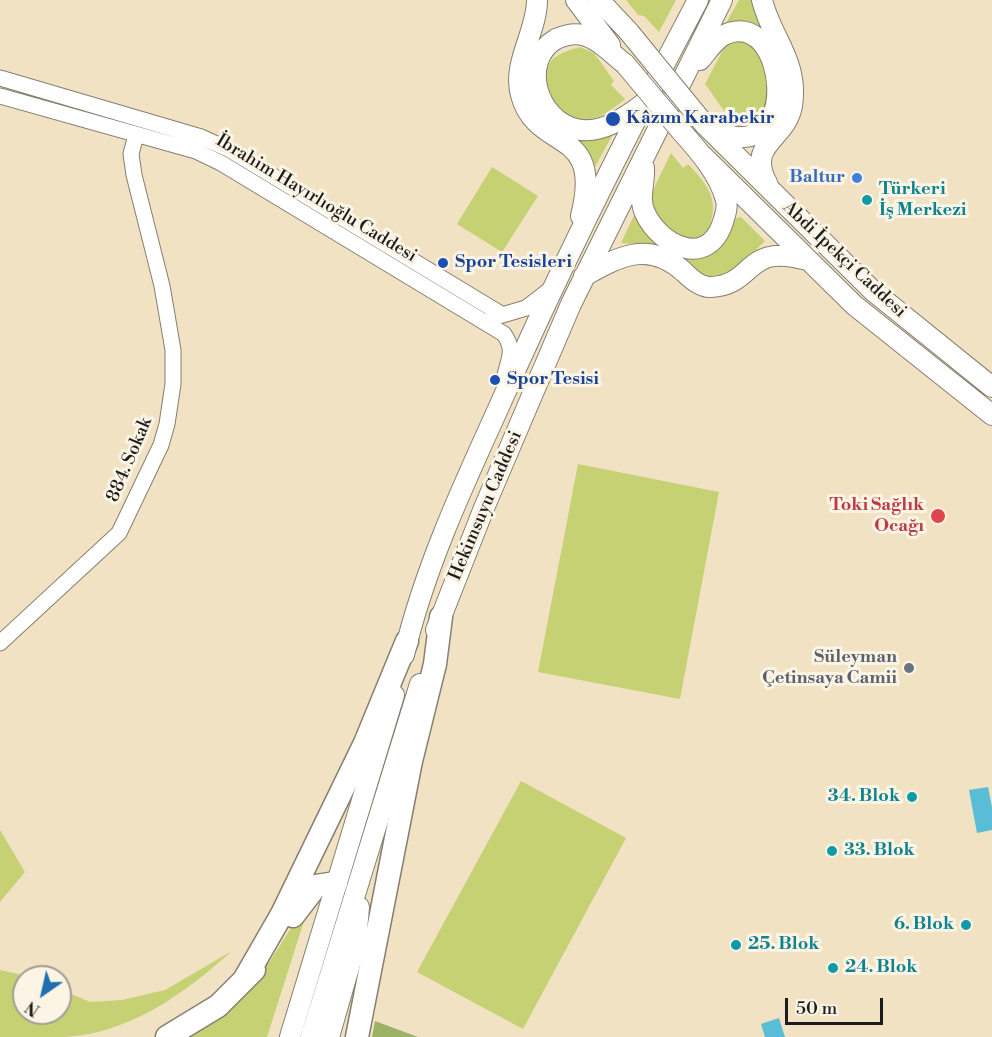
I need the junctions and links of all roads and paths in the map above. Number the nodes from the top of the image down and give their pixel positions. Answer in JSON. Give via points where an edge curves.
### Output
{"nodes":[{"id":1,"x":537,"y":0,"type":"edge"},
{"id":2,"x":576,"y":0,"type":"edge"},
{"id":3,"x":599,"y":0,"type":"edge"},
{"id":4,"x":614,"y":0,"type":"edge"},
{"id":5,"x":689,"y":0,"type":"edge"},
{"id":6,"x":698,"y":0,"type":"edge"},
{"id":7,"x":722,"y":0,"type":"edge"},
{"id":8,"x":762,"y":0,"type":"edge"},
{"id":9,"x":629,"y":32,"type":"junction"},
{"id":10,"x":679,"y":39,"type":"junction"},
{"id":11,"x":625,"y":64,"type":"junction"},
{"id":12,"x":687,"y":71,"type":"junction"},
{"id":13,"x":0,"y":78,"type":"edge"},
{"id":14,"x":0,"y":96,"type":"edge"},
{"id":15,"x":647,"y":100,"type":"junction"},
{"id":16,"x":705,"y":125,"type":"junction"},
{"id":17,"x":136,"y":135,"type":"junction"},
{"id":18,"x":199,"y":144,"type":"junction"},
{"id":19,"x":703,"y":156,"type":"junction"},
{"id":20,"x":643,"y":157,"type":"junction"},
{"id":21,"x":771,"y":191,"type":"junction"},
{"id":22,"x":336,"y":216,"type":"junction"},
{"id":23,"x":327,"y":229,"type":"junction"},
{"id":24,"x":581,"y":234,"type":"junction"},
{"id":25,"x":807,"y":260,"type":"junction"},
{"id":26,"x":411,"y":268,"type":"junction"},
{"id":27,"x":585,"y":276,"type":"junction"},
{"id":28,"x":555,"y":286,"type":"junction"},
{"id":29,"x":501,"y":314,"type":"junction"},
{"id":30,"x":486,"y":323,"type":"junction"},
{"id":31,"x":992,"y":387,"type":"edge"},
{"id":32,"x":504,"y":395,"type":"junction"},
{"id":33,"x":992,"y":415,"type":"edge"},
{"id":34,"x":441,"y":617,"type":"junction"},
{"id":35,"x":407,"y":641,"type":"junction"},
{"id":36,"x":0,"y":643,"type":"edge"},
{"id":37,"x":336,"y":883,"type":"junction"},
{"id":38,"x":355,"y":895,"type":"junction"},
{"id":39,"x":347,"y":922,"type":"junction"},
{"id":40,"x":324,"y":924,"type":"junction"},
{"id":41,"x":356,"y":943,"type":"junction"},
{"id":42,"x":244,"y":980,"type":"junction"},
{"id":43,"x":167,"y":1037,"type":"edge"},
{"id":44,"x":290,"y":1037,"type":"edge"},
{"id":45,"x":311,"y":1037,"type":"edge"},
{"id":46,"x":329,"y":1037,"type":"edge"},
{"id":47,"x":357,"y":1037,"type":"edge"}],
"edges":[{"from":1,"to":24,"type":"main road","via":[[534,28],[520,70],[521,96],[540,125],[572,147],[584,165],[588,188]]},
{"from":2,"to":11,"type":"main road"},
{"from":3,"to":9,"type":"main road"},
{"from":4,"to":9,"type":"main road"},
{"from":5,"to":10,"type":"main road"},
{"from":6,"to":10,"type":"main road","name":"Hekimsuyu Caddesi"},
{"from":7,"to":12,"type":"main road","name":"Hekimsuyu Caddesi"},
{"from":8,"to":21,"type":"main road","via":[[786,56],[793,89],[789,118],[761,154],[761,172]]},
{"from":9,"to":16,"type":"main road","name":"Abdi İpekçi Caddesi","bridge":true},
{"from":10,"to":15,"type":"main road","name":"Hekimsuyu Caddesi"},
{"from":11,"to":15,"type":"main road","via":[[594,39],[566,35],[543,50],[536,68],[538,93],[552,115],[575,129],[591,130],[615,123]]},
{"from":11,"to":19,"type":"main road","bridge":true},
{"from":12,"to":16,"type":"main road","via":[[717,39],[733,32],[752,34],[763,41],[774,62],[777,107],[763,128],[751,134],[733,135]]},
{"from":12,"to":20,"type":"main road","name":"Hekimsuyu Caddesi"},
{"from":13,"to":18,"type":"street","name":"İbrahim Hayırlıoğlu Caddesi"},
{"from":14,"to":17,"type":"street","name":"İbrahim Hayırlıoğlu Caddesi"},
{"from":15,"to":24,"type":"main road","name":"Hekimsuyu Caddesi"},
{"from":16,"to":21,"type":"main road","name":"Abdi İpekçi Caddesi"},
{"from":17,"to":18,"type":"street","name":"İbrahim Hayırlıoğlu Caddesi"},
{"from":17,"to":36,"type":"street","name":"884. Sokak","via":[[132,154],[134,176],[157,264],[173,350],[167,424],[119,533]]},
{"from":18,"to":22,"type":"street","name":"İbrahim Hayırlıoğlu Caddesi","via":[[249,161]]},
{"from":18,"to":23,"type":"street","name":"İbrahim Hayırlıoğlu Caddesi"},
{"from":19,"to":20,"type":"main road","via":[[721,187],[727,210],[714,238],[693,250],[666,238],[645,213]]},
{"from":19,"to":25,"type":"main road","name":"Abdi İpekçi Caddesi"},
{"from":20,"to":27,"type":"main road","name":"Hekimsuyu Caddesi"},
{"from":21,"to":31,"type":"main road","name":"Abdi İpekçi Caddesi","via":[[873,291]]},
{"from":22,"to":23,"type":"street"},
{"from":22,"to":26,"type":"street","name":"İbrahim Hayırlıoğlu Caddesi"},
{"from":23,"to":26,"type":"street","name":"İbrahim Hayırlıoğlu Caddesi"},
{"from":24,"to":28,"type":"main road","name":"Hekimsuyu Caddesi"},
{"from":25,"to":27,"type":"main road","via":[[784,254],[763,257],[730,282],[708,288],[666,258],[648,254],[630,253]]},
{"from":25,"to":33,"type":"main road","name":"Abdi İpekçi Caddesi","via":[[854,305]]},
{"from":26,"to":29,"type":"street","name":"İbrahim Hayırlıoğlu Caddesi"},
{"from":26,"to":30,"type":"street","name":"İbrahim Hayırlıoğlu Caddesi"},
{"from":27,"to":34,"type":"main road","name":"Hekimsuyu Caddesi","via":[[496,478]]},
{"from":28,"to":29,"type":"street","via":[[526,308]]},
{"from":28,"to":32,"type":"main road","name":"Hekimsuyu Caddesi"},
{"from":29,"to":30,"type":"street"},
{"from":30,"to":32,"type":"street","name":"İbrahim Hayırlıoğlu Caddesi","via":[[504,334],[511,346]]},
{"from":32,"to":35,"type":"main road","name":"Hekimsuyu Caddesi","via":[[441,542]]},
{"from":34,"to":38,"type":"main road","name":"Hekimsuyu Caddesi"},
{"from":34,"to":47,"type":"highway","via":[[435,664],[411,762]]},
{"from":35,"to":37,"type":"main road","name":"Hekimsuyu Caddesi","via":[[396,690]]},
{"from":35,"to":42,"type":"highway","via":[[354,765],[282,914]]},
{"from":37,"to":38,"type":"main road"},
{"from":37,"to":40,"type":"main road","name":"Hekimsuyu Caddesi"},
{"from":37,"to":42,"type":"highway","via":[[316,886],[307,895],[262,962]]},
{"from":38,"to":39,"type":"main road","name":"Hekimsuyu Caddesi"},
{"from":38,"to":41,"type":"main road","via":[[360,920]]},
{"from":39,"to":40,"type":"main road","via":[[337,919]]},
{"from":39,"to":41,"type":"main road","via":[[352,926]]},
{"from":39,"to":45,"type":"main road","name":"Hekimsuyu Caddesi"},
{"from":40,"to":44,"type":"main road","name":"Hekimsuyu Caddesi"},
{"from":41,"to":46,"type":"main road"},
{"from":42,"to":43,"type":"highway","via":[[218,1006]]}]}
